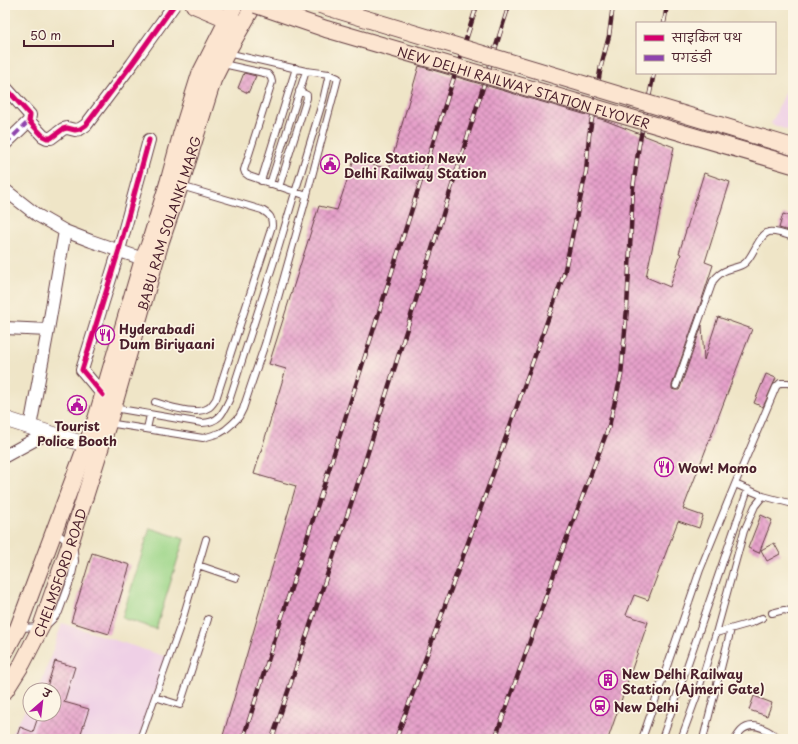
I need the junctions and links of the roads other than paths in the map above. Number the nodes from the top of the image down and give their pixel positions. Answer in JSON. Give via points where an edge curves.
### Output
{"nodes":[{"id":1,"x":174,"y":5,"type":"edge"},
{"id":2,"x":194,"y":5,"type":"edge"},
{"id":3,"x":235,"y":5,"type":"edge"},
{"id":4,"x":255,"y":5,"type":"edge"},
{"id":5,"x":320,"y":5,"type":"edge"},
{"id":6,"x":235,"y":22,"type":"junction"},
{"id":7,"x":220,"y":55,"type":"junction"},
{"id":8,"x":296,"y":68,"type":"junction"},
{"id":9,"x":306,"y":71,"type":"junction"},
{"id":10,"x":329,"y":74,"type":"junction"},
{"id":11,"x":5,"y":87,"type":"edge"},
{"id":12,"x":299,"y":91,"type":"junction"},
{"id":13,"x":29,"y":121,"type":"junction"},
{"id":14,"x":149,"y":140,"type":"dead end"},
{"id":15,"x":5,"y":144,"type":"edge"},
{"id":16,"x":793,"y":147,"type":"edge"},
{"id":17,"x":793,"y":165,"type":"edge"},
{"id":18,"x":261,"y":181,"type":"junction"},
{"id":19,"x":270,"y":184,"type":"junction"},
{"id":20,"x":180,"y":186,"type":"junction"},
{"id":21,"x":279,"y":187,"type":"junction"},
{"id":22,"x":5,"y":190,"type":"edge"},
{"id":23,"x":295,"y":193,"type":"junction"},
{"id":24,"x":307,"y":196,"type":"junction"},
{"id":25,"x":65,"y":231,"type":"junction"},
{"id":26,"x":793,"y":237,"type":"edge"},
{"id":27,"x":119,"y":250,"type":"junction"},
{"id":28,"x":143,"y":259,"type":"junction"},
{"id":29,"x":5,"y":328,"type":"edge"},
{"id":30,"x":48,"y":330,"type":"junction"},
{"id":31,"x":793,"y":385,"type":"edge"},
{"id":32,"x":676,"y":386,"type":"dead end"},
{"id":33,"x":103,"y":395,"type":"junction"},
{"id":34,"x":155,"y":402,"type":"dead end"},
{"id":35,"x":150,"y":415,"type":"junction"},
{"id":36,"x":106,"y":417,"type":"junction"},
{"id":37,"x":5,"y":419,"type":"edge"},
{"id":38,"x":30,"y":427,"type":"junction"},
{"id":39,"x":147,"y":429,"type":"junction"},
{"id":40,"x":49,"y":432,"type":"junction"},
{"id":41,"x":94,"y":447,"type":"junction"},
{"id":42,"x":5,"y":456,"type":"edge"},
{"id":43,"x":734,"y":484,"type":"junction"},
{"id":44,"x":748,"y":490,"type":"junction"},
{"id":45,"x":763,"y":496,"type":"junction"},
{"id":46,"x":793,"y":504,"type":"edge"},
{"id":47,"x":54,"y":531,"type":"junction"},
{"id":48,"x":206,"y":539,"type":"dead end"},
{"id":49,"x":70,"y":544,"type":"junction"},
{"id":50,"x":198,"y":565,"type":"junction"},
{"id":51,"x":236,"y":578,"type":"dead end"},
{"id":52,"x":793,"y":612,"type":"edge"},
{"id":53,"x":772,"y":613,"type":"dead end"},
{"id":54,"x":762,"y":618,"type":"dead end"},
{"id":55,"x":208,"y":619,"type":"dead end"},
{"id":56,"x":41,"y":627,"type":"junction"},
{"id":57,"x":18,"y":628,"type":"junction"},
{"id":58,"x":730,"y":629,"type":"junction"},
{"id":59,"x":716,"y":633,"type":"junction"},
{"id":60,"x":5,"y":652,"type":"edge"},
{"id":61,"x":5,"y":691,"type":"edge"},
{"id":62,"x":155,"y":697,"type":"junction"},
{"id":63,"x":140,"y":739,"type":"edge"},
{"id":64,"x":642,"y":739,"type":"edge"},
{"id":65,"x":662,"y":739,"type":"edge"},
{"id":66,"x":681,"y":739,"type":"edge"},
{"id":67,"x":702,"y":739,"type":"edge"},
{"id":68,"x":735,"y":739,"type":"edge"},
{"id":69,"x":780,"y":739,"type":"edge"}],
"edges":[{"from":1,"to":13,"type":"street","via":[[80,130],[63,128],[51,138],[47,138]]},
{"from":2,"to":6,"type":"main road"},
{"from":3,"to":6,"type":"main road","name":"BABU RAM SOLANKI MARG"},
{"from":4,"to":6,"type":"main road","name":"BABU RAM SOLANKI MARG"},
{"from":4,"to":17,"type":"main road","name":"NEW DELHI RAILWAY STATION FLYOVER","bridge":true,"via":[[334,31]]},
{"from":5,"to":16,"type":"main road","name":"NEW DELHI RAILWAY STATION FLYOVER","bridge":true},
{"from":6,"to":7,"type":"main road","name":"BABU RAM SOLANKI MARG"},
{"from":7,"to":8,"type":"lane"},
{"from":7,"to":18,"type":"lane","via":[[268,74],[271,78],[272,82],[244,170],[249,176]]},
{"from":7,"to":20,"type":"main road","name":"BABU RAM SOLANKI MARG"},
{"from":7,"to":28,"type":"main road","name":"BABU RAM SOLANKI MARG","via":[[200,74]]},
{"from":8,"to":9,"type":"lane"},
{"from":8,"to":18,"type":"lane"},
{"from":9,"to":10,"type":"lane"},
{"from":9,"to":12,"type":"lane"},
{"from":10,"to":23,"type":"lane"},
{"from":10,"to":24,"type":"lane","via":[[338,78]]},
{"from":11,"to":13,"type":"street","via":[[30,114]]},
{"from":12,"to":19,"type":"lane"},
{"from":12,"to":21,"type":"lane","via":[[307,95],[307,98]]},
{"from":13,"to":15,"type":"street"},
{"from":14,"to":27,"type":"street"},
{"from":18,"to":19,"type":"lane"},
{"from":19,"to":21,"type":"lane"},
{"from":20,"to":34,"type":"lane","via":[[262,210],[269,214],[272,226],[216,399],[208,408],[197,412]]},
{"from":20,"to":36,"type":"main road","name":"BABU RAM SOLANKI MARG"},
{"from":21,"to":23,"type":"lane"},
{"from":22,"to":25,"type":"street","via":[[37,215]]},
{"from":23,"to":24,"type":"lane"},
{"from":23,"to":35,"type":"lane","via":[[225,410],[211,423]]},
{"from":24,"to":39,"type":"lane","via":[[265,344],[239,417],[220,433],[203,438]]},
{"from":25,"to":27,"type":"street"},
{"from":25,"to":30,"type":"street"},
{"from":26,"to":32,"type":"lane","via":[[769,232],[763,236],[745,263],[720,273],[713,281]]},
{"from":27,"to":28,"type":"street"},
{"from":27,"to":33,"type":"street","via":[[82,370]]},
{"from":28,"to":33,"type":"main road","name":"BABU RAM SOLANKI MARG"},
{"from":29,"to":30,"type":"street"},
{"from":30,"to":38,"type":"street"},
{"from":31,"to":43,"type":"lane","via":[[780,382],[776,387]]},
{"from":33,"to":36,"type":"main road","name":"BABU RAM SOLANKI MARG"},
{"from":35,"to":36,"type":"lane"},
{"from":35,"to":39,"type":"lane"},
{"from":36,"to":39,"type":"lane"},
{"from":36,"to":41,"type":"main road","name":"BABU RAM SOLANKI MARG"},
{"from":37,"to":38,"type":"street"},
{"from":38,"to":40,"type":"street"},
{"from":40,"to":41,"type":"street"},
{"from":40,"to":42,"type":"street"},
{"from":41,"to":47,"type":"main road","name":"CHELMSFORD ROAD"},
{"from":41,"to":49,"type":"main road","name":"CHELMSFORD ROAD"},
{"from":43,"to":44,"type":"lane"},
{"from":43,"to":64,"type":"lane","via":[[700,570]]},
{"from":44,"to":45,"type":"lane"},
{"from":44,"to":65,"type":"lane"},
{"from":45,"to":46,"type":"lane"},
{"from":45,"to":59,"type":"lane","via":[[755,506],[744,531]]},
{"from":47,"to":49,"type":"lane"},
{"from":47,"to":57,"type":"main road","name":"CHELMSFORD ROAD"},
{"from":48,"to":50,"type":"lane"},
{"from":49,"to":56,"type":"main road","name":"CHELMSFORD ROAD"},
{"from":50,"to":51,"type":"lane"},
{"from":50,"to":62,"type":"lane"},
{"from":52,"to":53,"type":"lane","via":[[784,610]]},
{"from":54,"to":58,"type":"lane"},
{"from":55,"to":62,"type":"lane","via":[[180,705]]},
{"from":56,"to":57,"type":"lane"},
{"from":56,"to":61,"type":"main road","name":"CHELMSFORD ROAD"},
{"from":57,"to":60,"type":"main road","name":"CHELMSFORD ROAD"},
{"from":58,"to":59,"type":"lane"},
{"from":58,"to":67,"type":"lane"},
{"from":59,"to":66,"type":"lane"},
{"from":62,"to":63,"type":"lane"},
{"from":68,"to":69,"type":"lane","via":[[747,727],[758,726],[769,730]]}]}
